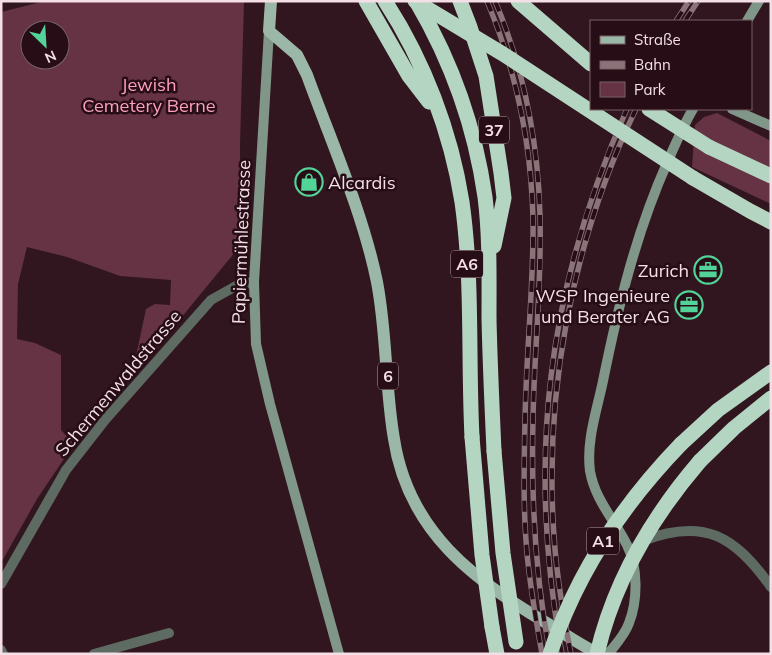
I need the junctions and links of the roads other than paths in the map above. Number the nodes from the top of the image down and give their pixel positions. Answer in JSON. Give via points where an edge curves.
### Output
{"nodes":[{"id":1,"x":270,"y":1,"type":"edge"},
{"id":2,"x":366,"y":1,"type":"edge"},
{"id":3,"x":385,"y":1,"type":"edge"},
{"id":4,"x":415,"y":1,"type":"edge"},
{"id":5,"x":460,"y":1,"type":"edge"},
{"id":6,"x":518,"y":1,"type":"edge"},
{"id":7,"x":756,"y":6,"type":"edge"},
{"id":8,"x":748,"y":20,"type":"edge"},
{"id":9,"x":269,"y":31,"type":"junction"},
{"id":10,"x":590,"y":63,"type":"edge"},
{"id":11,"x":651,"y":110,"type":"edge"},
{"id":12,"x":693,"y":110,"type":"edge"},
{"id":13,"x":734,"y":110,"type":"edge"},
{"id":14,"x":442,"y":119,"type":"junction"},
{"id":15,"x":771,"y":126,"type":"edge"},
{"id":16,"x":771,"y":176,"type":"edge"},
{"id":17,"x":771,"y":222,"type":"edge"},
{"id":18,"x":489,"y":272,"type":"junction"},
{"id":19,"x":254,"y":282,"type":"junction"},
{"id":20,"x":771,"y":372,"type":"edge"},
{"id":21,"x":771,"y":398,"type":"edge"},
{"id":22,"x":628,"y":546,"type":"junction"},
{"id":23,"x":1,"y":584,"type":"edge"},
{"id":24,"x":771,"y":587,"type":"edge"},
{"id":25,"x":169,"y":633,"type":"dead end"},
{"id":26,"x":517,"y":648,"type":"edge"},
{"id":27,"x":1,"y":650,"type":"edge"},
{"id":28,"x":3,"y":654,"type":"edge"},
{"id":29,"x":94,"y":654,"type":"edge"},
{"id":30,"x":339,"y":654,"type":"edge"},
{"id":31,"x":497,"y":654,"type":"edge"},
{"id":32,"x":550,"y":654,"type":"edge"},
{"id":33,"x":598,"y":654,"type":"edge"},
{"id":34,"x":608,"y":654,"type":"edge"}],
"edges":[{"from":1,"to":9,"type":"main road","name":"Papiermühlestrasse"},
{"from":2,"to":14,"type":"highway","via":[[409,76]]},
{"from":3,"to":14,"type":"highway","number":"A6","via":[[420,67]]},
{"from":4,"to":17,"type":"highway","bridge":true,"via":[[511,59],[692,178]]},
{"from":4,"to":18,"type":"highway","number":"A6","via":[[432,28],[470,125],[485,199]]},
{"from":5,"to":18,"type":"highway","number":"37","via":[[482,62],[504,198]]},
{"from":6,"to":10,"type":"highway"},
{"from":7,"to":8,"type":"street"},
{"from":9,"to":19,"type":"street","name":"Papiermühlestrasse"},
{"from":9,"to":33,"type":"main road","number":"6","via":[[301,62],[364,230],[381,308],[394,440],[402,476],[417,509],[463,566],[515,605]]},
{"from":11,"to":16,"type":"highway","bridge":true,"via":[[709,147]]},
{"from":12,"to":22,"type":"street","via":[[658,184],[636,246],[591,439],[594,487],[603,508]]},
{"from":13,"to":15,"type":"street"},
{"from":14,"to":31,"type":"highway","number":"A6","bridge":true,"via":[[455,166],[466,238],[472,437],[481,546]]},
{"from":18,"to":26,"type":"highway","number":"A6","bridge":true,"via":[[494,452],[503,553]]},
{"from":19,"to":23,"type":"street","name":"Schermenwaldstrasse","via":[[236,286],[211,300],[105,420],[66,470]]},
{"from":19,"to":30,"type":"street","name":"Papiermühlestrasse","via":[[256,344],[261,368]]},
{"from":20,"to":32,"type":"highway","number":"A1","bridge":true,"via":[[718,410],[681,444],[620,515],[581,580]]},
{"from":21,"to":33,"type":"highway","number":"A1","bridge":true,"via":[[700,461],[664,507],[637,550],[612,604]]},
{"from":22,"to":24,"type":"street","via":[[668,532],[709,533],[728,540]]},
{"from":22,"to":34,"type":"street","via":[[634,572],[634,605],[629,624]]},
{"from":25,"to":29,"type":"street"},
{"from":27,"to":28,"type":"street"}]}
